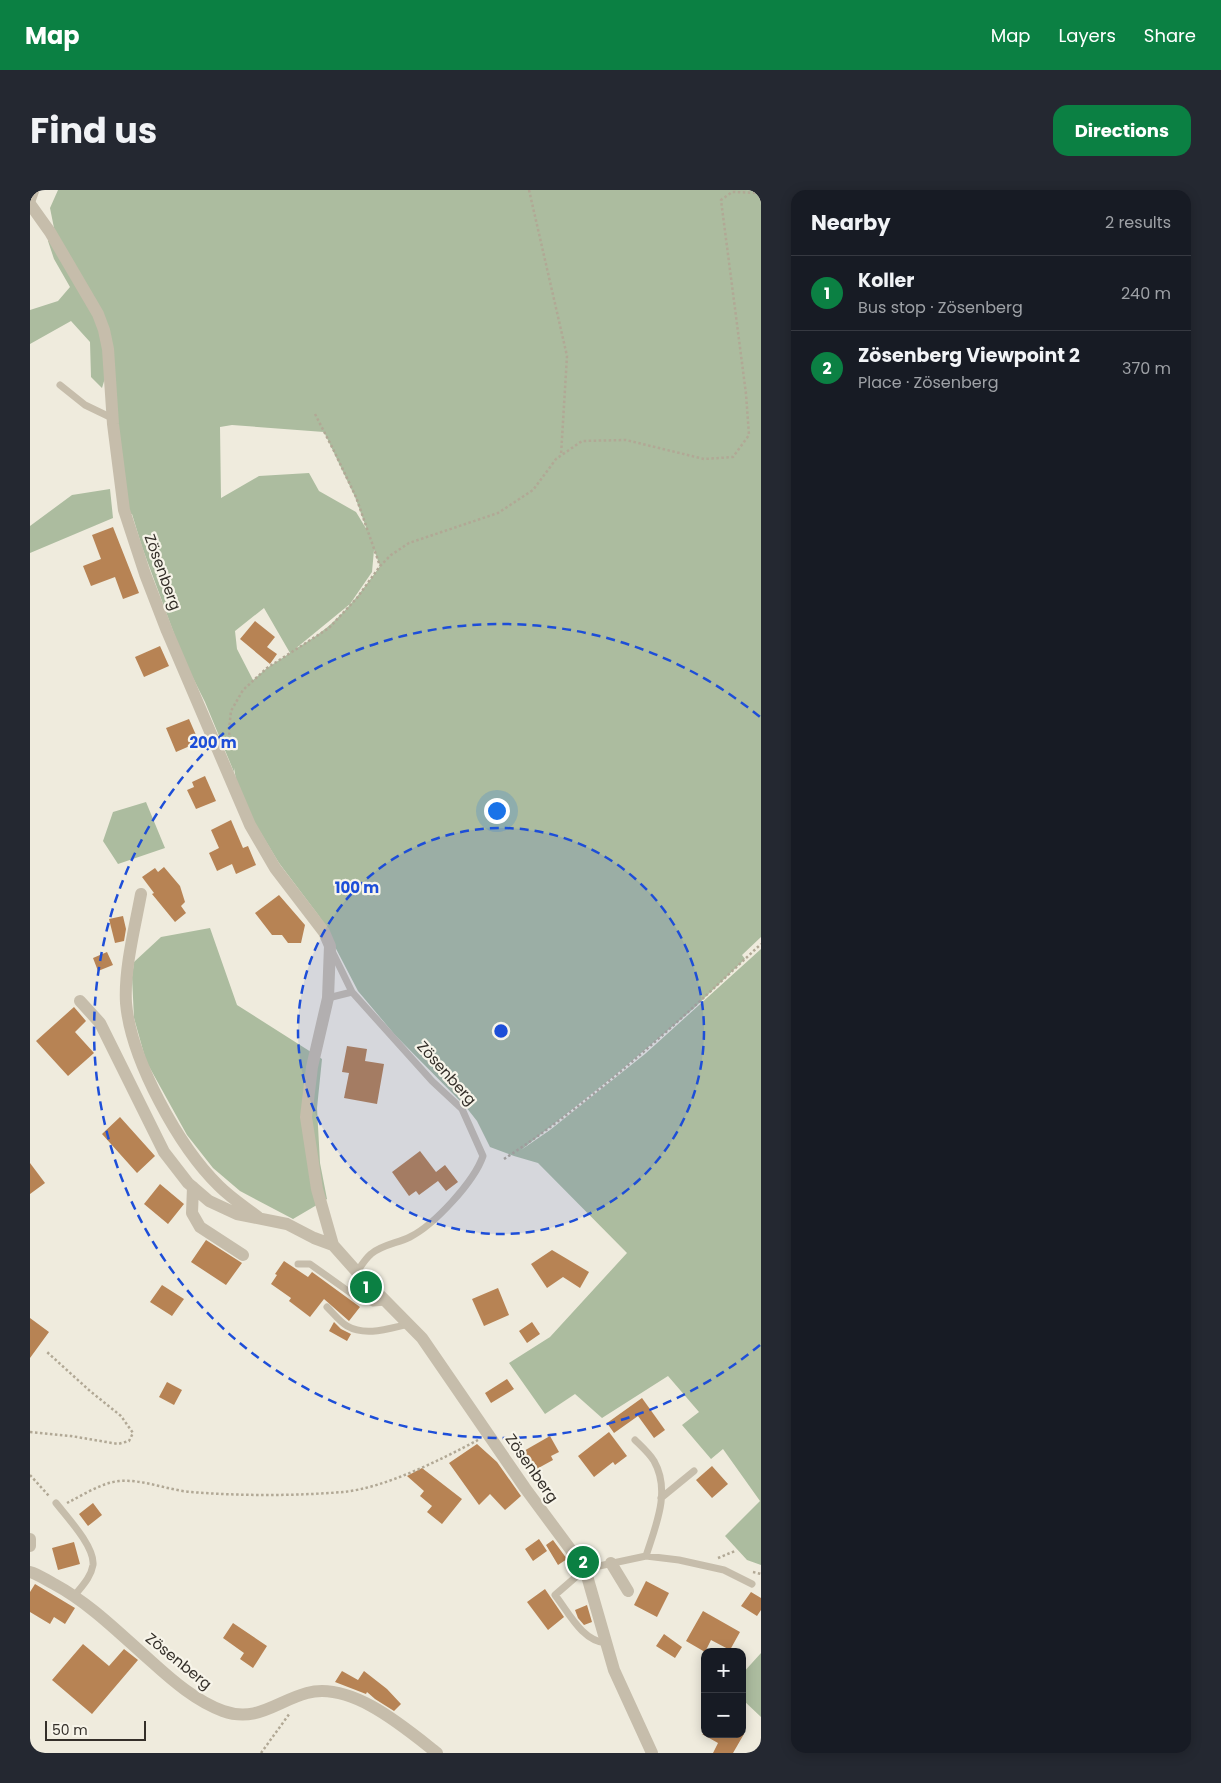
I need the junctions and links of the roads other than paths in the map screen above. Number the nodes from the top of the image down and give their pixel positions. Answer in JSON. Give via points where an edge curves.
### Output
{"nodes":[{"id":1,"x":36,"y":190,"type":"edge"},
{"id":2,"x":30,"y":204,"type":"edge"},
{"id":3,"x":60,"y":385,"type":"dead end"},
{"id":4,"x":112,"y":418,"type":"junction"},
{"id":5,"x":141,"y":894,"type":"dead end"},
{"id":6,"x":330,"y":946,"type":"junction"},
{"id":7,"x":352,"y":992,"type":"junction"},
{"id":8,"x":328,"y":998,"type":"junction"},
{"id":9,"x":80,"y":1002,"type":"dead end"},
{"id":10,"x":193,"y":1187,"type":"junction"},
{"id":11,"x":260,"y":1218,"type":"junction"},
{"id":12,"x":333,"y":1245,"type":"junction"},
{"id":13,"x":243,"y":1255,"type":"dead end"},
{"id":14,"x":298,"y":1264,"type":"dead end"},
{"id":15,"x":357,"y":1272,"type":"junction"},
{"id":16,"x":387,"y":1302,"type":"junction"},
{"id":17,"x":327,"y":1308,"type":"dead end"},
{"id":18,"x":409,"y":1324,"type":"junction"},
{"id":19,"x":635,"y":1440,"type":"dead end"},
{"id":20,"x":694,"y":1471,"type":"dead end"},
{"id":21,"x":661,"y":1498,"type":"junction"},
{"id":22,"x":57,"y":1505,"type":"road end"},
{"id":23,"x":30,"y":1539,"type":"edge"},
{"id":24,"x":30,"y":1546,"type":"edge"},
{"id":25,"x":646,"y":1556,"type":"junction"},
{"id":26,"x":611,"y":1563,"type":"junction"},
{"id":27,"x":585,"y":1569,"type":"junction"},
{"id":28,"x":30,"y":1572,"type":"edge"},
{"id":29,"x":752,"y":1584,"type":"dead end"},
{"id":30,"x":628,"y":1591,"type":"dead end"},
{"id":31,"x":75,"y":1595,"type":"junction"},
{"id":32,"x":606,"y":1643,"type":"junction"},
{"id":33,"x":437,"y":1753,"type":"edge"},
{"id":34,"x":652,"y":1753,"type":"edge"}],
"edges":[{"from":1,"to":2,"type":"lane","name":"Zösenberg"},
{"from":2,"to":4,"type":"street","name":"Zösenberg","via":[[98,314],[108,349]]},
{"from":3,"to":4,"type":"lane","via":[[85,405]]},
{"from":4,"to":6,"type":"street","name":"Zösenberg","via":[[124,510],[167,631],[250,825],[275,868],[324,932]]},
{"from":5,"to":11,"type":"street","name":"Zösenberg","via":[[128,966],[126,1003],[136,1047],[179,1138],[219,1186]]},
{"from":6,"to":7,"type":"lane","name":"Zösenberg"},
{"from":6,"to":8,"type":"street","name":"Zösenberg"},
{"from":7,"to":8,"type":"lane"},
{"from":7,"to":15,"type":"lane","name":"Zösenberg","via":[[432,1081],[462,1109],[483,1156],[480,1167],[462,1192],[432,1221],[411,1236],[372,1253]]},
{"from":8,"to":12,"type":"street","name":"Zösenberg","via":[[312,1067],[306,1117],[317,1189]]},
{"from":9,"to":10,"type":"street","name":"Zösenberg","via":[[100,1023],[164,1152]]},
{"from":10,"to":11,"type":"street","name":"Zösenberg","via":[[209,1201],[237,1214]]},
{"from":10,"to":13,"type":"street","via":[[192,1213],[200,1226]]},
{"from":11,"to":12,"type":"street","name":"Zösenberg","via":[[287,1224]]},
{"from":12,"to":15,"type":"street","name":"Zösenberg"},
{"from":14,"to":16,"type":"lane","via":[[310,1264],[355,1296],[373,1303]]},
{"from":15,"to":16,"type":"street","name":"Zösenberg"},
{"from":16,"to":18,"type":"street","name":"Zösenberg"},
{"from":17,"to":18,"type":"lane","via":[[346,1326],[360,1331]]},
{"from":18,"to":27,"type":"street","name":"Zösenberg"},
{"from":19,"to":21,"type":"lane","via":[[653,1459],[661,1479]]},
{"from":20,"to":21,"type":"lane"},
{"from":21,"to":25,"type":"lane","via":[[660,1515]]},
{"from":22,"to":31,"type":"lane","via":[[92,1554],[93,1565],[88,1580]]},
{"from":23,"to":24,"type":"street"},
{"from":25,"to":26,"type":"lane"},
{"from":25,"to":29,"type":"lane","via":[[724,1570]]},
{"from":26,"to":27,"type":"lane"},
{"from":26,"to":30,"type":"street"},
{"from":27,"to":32,"type":"street","name":"Zösenberg"},
{"from":27,"to":32,"type":"lane","via":[[556,1595],[583,1633],[596,1642]]},
{"from":28,"to":31,"type":"street","name":"Zösenberg"},
{"from":31,"to":33,"type":"street","name":"Zösenberg","via":[[201,1701],[244,1715],[271,1709],[307,1693],[341,1693],[360,1700],[406,1728]]},
{"from":32,"to":34,"type":"street","name":"Zösenberg","via":[[614,1670]]}]}
